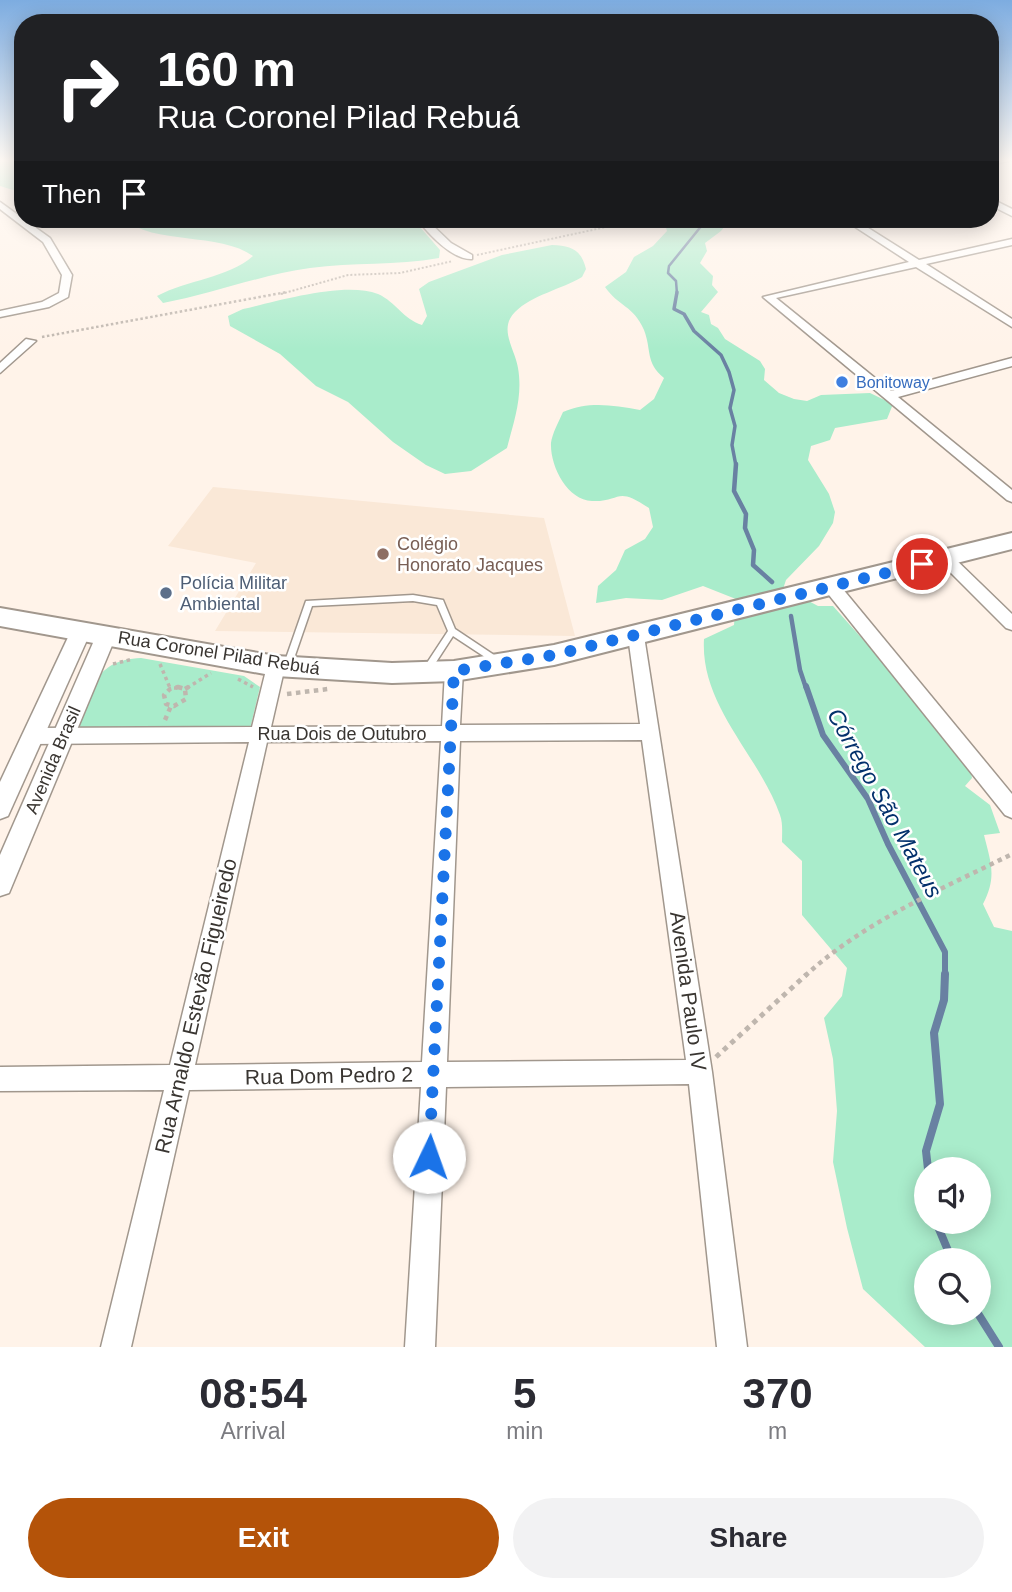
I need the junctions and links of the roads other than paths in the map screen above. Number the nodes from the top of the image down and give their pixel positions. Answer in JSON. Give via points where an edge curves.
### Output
{"nodes":[{"id":1,"x":31,"y":228,"type":"edge"},
{"id":2,"x":430,"y":228,"type":"edge"},
{"id":3,"x":862,"y":228,"type":"edge"},
{"id":4,"x":1012,"y":242,"type":"edge"},
{"id":5,"x":468,"y":257,"type":"road end"},
{"id":6,"x":918,"y":263,"type":"junction"},
{"id":7,"x":0,"y":314,"type":"edge"},
{"id":8,"x":1012,"y":324,"type":"edge"},
{"id":9,"x":30,"y":341,"type":"road end"},
{"id":10,"x":1012,"y":362,"type":"edge"},
{"id":11,"x":0,"y":369,"type":"edge"},
{"id":12,"x":888,"y":396,"type":"junction"},
{"id":13,"x":1012,"y":497,"type":"edge"},
{"id":14,"x":1012,"y":541,"type":"edge"},
{"id":15,"x":945,"y":558,"type":"junction"},
{"id":16,"x":831,"y":586,"type":"junction"},
{"id":17,"x":0,"y":617,"type":"edge"},
{"id":18,"x":1012,"y":624,"type":"edge"},
{"id":19,"x":81,"y":631,"type":"junction"},
{"id":20,"x":452,"y":631,"type":"junction"},
{"id":21,"x":106,"y":636,"type":"junction"},
{"id":22,"x":636,"y":636,"type":"junction"},
{"id":23,"x":503,"y":665,"type":"junction"},
{"id":24,"x":282,"y":666,"type":"junction"},
{"id":25,"x":454,"y":671,"type":"junction"},
{"id":26,"x":426,"y":672,"type":"junction"},
{"id":27,"x":650,"y":732,"type":"junction"},
{"id":28,"x":451,"y":733,"type":"junction"},
{"id":29,"x":260,"y":734,"type":"junction"},
{"id":30,"x":33,"y":736,"type":"junction"},
{"id":31,"x":64,"y":736,"type":"junction"},
{"id":32,"x":0,"y":808,"type":"edge"},
{"id":33,"x":1012,"y":809,"type":"edge"},
{"id":34,"x":0,"y":884,"type":"edge"},
{"id":35,"x":700,"y":1072,"type":"junction"},
{"id":36,"x":433,"y":1075,"type":"junction"},
{"id":37,"x":180,"y":1077,"type":"junction"},
{"id":38,"x":0,"y":1079,"type":"edge"},
{"id":39,"x":116,"y":1347,"type":"edge"},
{"id":40,"x":420,"y":1347,"type":"edge"},
{"id":41,"x":732,"y":1347,"type":"edge"}],
"edges":[{"from":1,"to":7,"type":"street","via":[[47,240],[67,275],[64,295],[45,306]]},
{"from":2,"to":5,"type":"street"},
{"from":3,"to":6,"type":"street"},
{"from":4,"to":6,"type":"street"},
{"from":6,"to":8,"type":"street"},
{"from":6,"to":12,"type":"street","via":[[768,297]]},
{"from":9,"to":11,"type":"street"},
{"from":10,"to":12,"type":"street"},
{"from":12,"to":13,"type":"street"},
{"from":14,"to":15,"type":"main road","name":"Rua Coronel Pilad Rebuá"},
{"from":15,"to":16,"type":"main road","name":"Rua Coronel Pilad Rebuá"},
{"from":15,"to":18,"type":"street"},
{"from":16,"to":22,"type":"main road","name":"Rua Coronel Pilad Rebuá"},
{"from":16,"to":33,"type":"street"},
{"from":17,"to":19,"type":"main road","name":"Rua Coronel Pilad Rebuá"},
{"from":19,"to":21,"type":"main road","name":"Rua Coronel Pilad Rebuá"},
{"from":19,"to":30,"type":"street","name":"Avenida Brasil"},
{"from":20,"to":23,"type":"lane"},
{"from":20,"to":24,"type":"lane","via":[[440,602],[413,598],[309,603]]},
{"from":20,"to":26,"type":"lane"},
{"from":21,"to":24,"type":"main road","name":"Rua Coronel Pilad Rebuá"},
{"from":21,"to":31,"type":"street","name":"Avenida Brasil"},
{"from":22,"to":23,"type":"main road","name":"Rua Coronel Pilad Rebuá"},
{"from":22,"to":27,"type":"street","name":"Avenida Paulo IV"},
{"from":23,"to":25,"type":"main road","name":"Rua Coronel Pilad Rebuá"},
{"from":24,"to":26,"type":"main road","name":"Rua Coronel Pilad Rebuá"},
{"from":24,"to":29,"type":"street","name":"Rua Arnaldo Estevão Figueiredo"},
{"from":25,"to":26,"type":"main road","name":"Rua Coronel Pilad Rebuá"},
{"from":25,"to":28,"type":"street"},
{"from":27,"to":28,"type":"street","name":"Rua Dois de Outubro"},
{"from":27,"to":35,"type":"street","name":"Avenida Paulo IV"},
{"from":28,"to":29,"type":"street","name":"Rua Dois de Outubro"},
{"from":28,"to":36,"type":"street"},
{"from":29,"to":31,"type":"street","name":"Rua Dois de Outubro"},
{"from":29,"to":37,"type":"street","name":"Rua Arnaldo Estevão Figueiredo"},
{"from":30,"to":31,"type":"street","name":"Rua Dois de Outubro"},
{"from":30,"to":32,"type":"street","name":"Avenida Brasil"},
{"from":31,"to":34,"type":"street","name":"Avenida Brasil"},
{"from":35,"to":36,"type":"street","name":"Rua Dom Pedro 2"},
{"from":35,"to":41,"type":"street","name":"Avenida Paulo IV"},
{"from":36,"to":37,"type":"street","name":"Rua Dom Pedro 2"},
{"from":36,"to":40,"type":"street"},
{"from":37,"to":38,"type":"street","name":"Rua Dom Pedro 2"},
{"from":37,"to":39,"type":"street","name":"Rua Arnaldo Estevão Figueiredo"}]}
